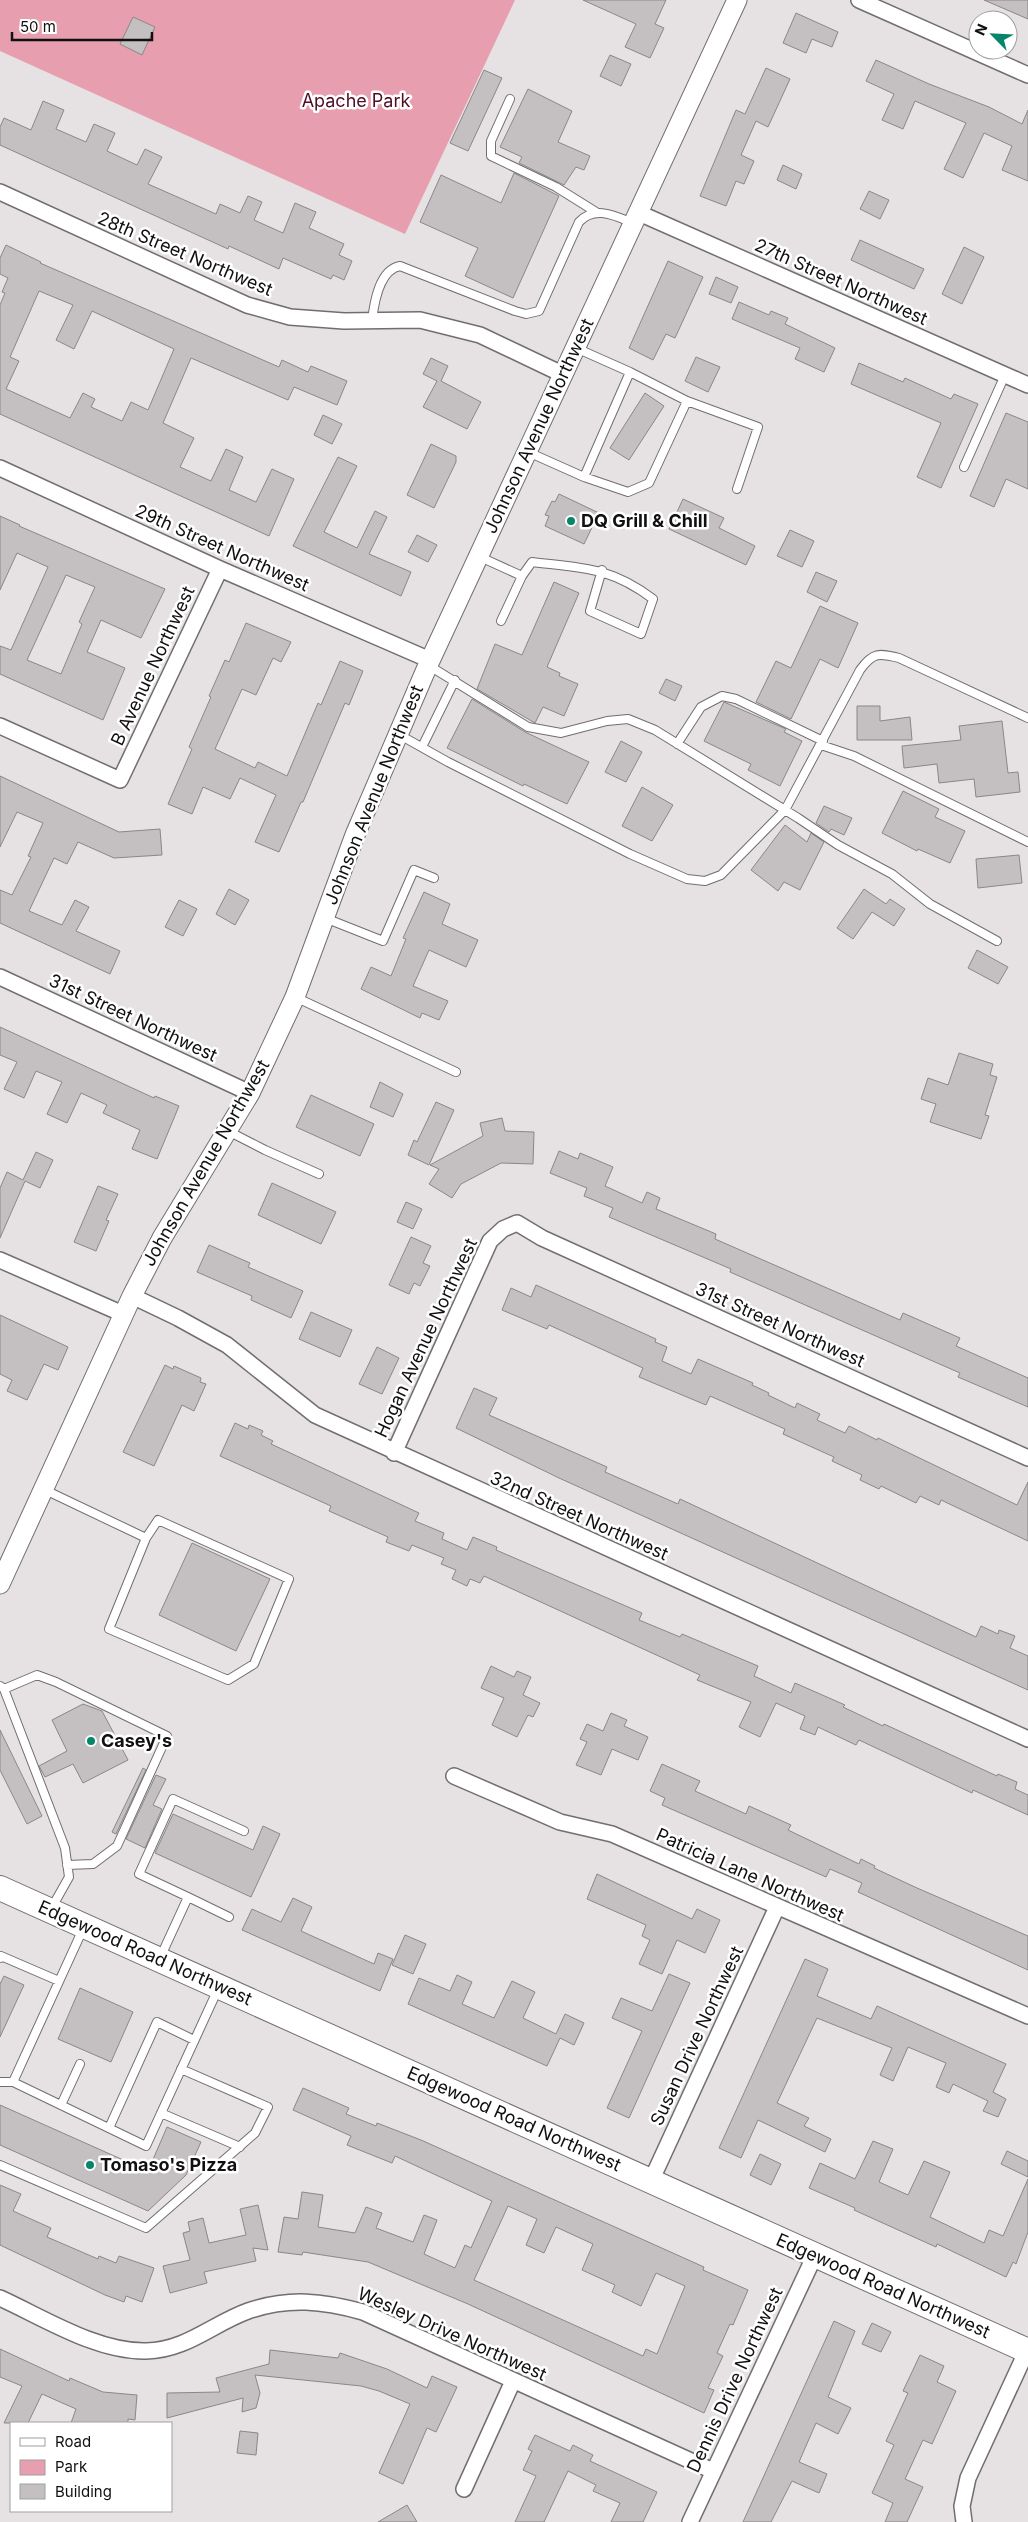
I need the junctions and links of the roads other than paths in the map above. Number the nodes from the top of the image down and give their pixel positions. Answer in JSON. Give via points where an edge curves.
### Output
{"nodes":[{"id":1,"x":737,"y":0,"type":"edge"},
{"id":2,"x":860,"y":0,"type":"edge"},
{"id":3,"x":1028,"y":75,"type":"edge"},
{"id":4,"x":510,"y":99,"type":"dead end"},
{"id":5,"x":0,"y":192,"type":"edge"},
{"id":6,"x":596,"y":212,"type":"junction"},
{"id":7,"x":637,"y":218,"type":"junction"},
{"id":8,"x":372,"y":320,"type":"junction"},
{"id":9,"x":575,"y":347,"type":"junction"},
{"id":10,"x":630,"y":372,"type":"junction"},
{"id":11,"x":562,"y":374,"type":"junction"},
{"id":12,"x":1005,"y":375,"type":"junction"},
{"id":13,"x":1028,"y":385,"type":"edge"},
{"id":14,"x":688,"y":401,"type":"junction"},
{"id":15,"x":526,"y":451,"type":"junction"},
{"id":16,"x":964,"y":467,"type":"dead end"},
{"id":17,"x":0,"y":468,"type":"edge"},
{"id":18,"x":584,"y":477,"type":"junction"},
{"id":19,"x":738,"y":490,"type":"dead end"},
{"id":20,"x":478,"y":556,"type":"junction"},
{"id":21,"x":220,"y":569,"type":"junction"},
{"id":22,"x":602,"y":570,"type":"junction"},
{"id":23,"x":522,"y":576,"type":"junction"},
{"id":24,"x":501,"y":621,"type":"dead end"},
{"id":25,"x":429,"y":662,"type":"junction"},
{"id":26,"x":455,"y":680,"type":"junction"},
{"id":27,"x":1028,"y":718,"type":"edge"},
{"id":28,"x":0,"y":726,"type":"edge"},
{"id":29,"x":398,"y":734,"type":"junction"},
{"id":30,"x":822,"y":743,"type":"junction"},
{"id":31,"x":678,"y":744,"type":"junction"},
{"id":32,"x":422,"y":747,"type":"junction"},
{"id":33,"x":785,"y":810,"type":"junction"},
{"id":34,"x":1028,"y":842,"type":"edge"},
{"id":35,"x":434,"y":878,"type":"dead end"},
{"id":36,"x":325,"y":918,"type":"junction"},
{"id":37,"x":997,"y":941,"type":"dead end"},
{"id":38,"x":0,"y":977,"type":"edge"},
{"id":39,"x":295,"y":997,"type":"junction"},
{"id":40,"x":456,"y":1072,"type":"dead end"},
{"id":41,"x":250,"y":1093,"type":"junction"},
{"id":42,"x":228,"y":1130,"type":"junction"},
{"id":43,"x":319,"y":1174,"type":"dead end"},
{"id":44,"x":517,"y":1223,"type":"joint"},
{"id":45,"x":0,"y":1260,"type":"edge"},
{"id":46,"x":132,"y":1296,"type":"junction"},
{"id":47,"x":123,"y":1314,"type":"junction"},
{"id":48,"x":394,"y":1453,"type":"junction"},
{"id":49,"x":1028,"y":1458,"type":"edge"},
{"id":50,"x":43,"y":1489,"type":"junction"},
{"id":51,"x":146,"y":1538,"type":"junction"},
{"id":52,"x":0,"y":1584,"type":"edge"},
{"id":53,"x":2,"y":1688,"type":"edge"},
{"id":54,"x":1028,"y":1739,"type":"edge"},
{"id":55,"x":454,"y":1776,"type":"dead end"},
{"id":56,"x":244,"y":1831,"type":"dead end"},
{"id":57,"x":67,"y":1865,"type":"junction"},
{"id":58,"x":0,"y":1888,"type":"edge"},
{"id":59,"x":188,"y":1896,"type":"junction"},
{"id":60,"x":777,"y":1908,"type":"junction"},
{"id":61,"x":50,"y":1911,"type":"junction"},
{"id":62,"x":229,"y":1917,"type":"dead end"},
{"id":63,"x":84,"y":1926,"type":"junction"},
{"id":64,"x":0,"y":1958,"type":"edge"},
{"id":65,"x":160,"y":1960,"type":"junction"},
{"id":66,"x":59,"y":1981,"type":"junction"},
{"id":67,"x":219,"y":1987,"type":"junction"},
{"id":68,"x":1028,"y":2016,"type":"edge"},
{"id":69,"x":194,"y":2040,"type":"junction"},
{"id":70,"x":80,"y":2064,"type":"dead end"},
{"id":71,"x":181,"y":2069,"type":"junction"},
{"id":72,"x":0,"y":2082,"type":"edge"},
{"id":73,"x":13,"y":2082,"type":"junction"},
{"id":74,"x":61,"y":2105,"type":"junction"},
{"id":75,"x":161,"y":2113,"type":"junction"},
{"id":76,"x":109,"y":2128,"type":"junction"},
{"id":77,"x":240,"y":2146,"type":"junction"},
{"id":78,"x":0,"y":2165,"type":"edge"},
{"id":79,"x":651,"y":2181,"type":"junction"},
{"id":80,"x":815,"y":2255,"type":"junction"},
{"id":81,"x":0,"y":2298,"type":"edge"},
{"id":82,"x":1028,"y":2349,"type":"edge"},
{"id":83,"x":513,"y":2381,"type":"junction"},
{"id":84,"x":713,"y":2471,"type":"junction"},
{"id":85,"x":464,"y":2489,"type":"dead end"},
{"id":86,"x":690,"y":2522,"type":"edge"},
{"id":87,"x":964,"y":2522,"type":"edge"}],
"edges":[{"from":1,"to":7,"type":"street","name":"Johnson Avenue Northwest"},
{"from":2,"to":3,"type":"street"},
{"from":4,"to":6,"type":"lane","via":[[491,141],[491,156],[556,186]]},
{"from":5,"to":8,"type":"street","name":"28th Street Northwest","via":[[247,305],[290,316]]},
{"from":6,"to":7,"type":"lane"},
{"from":6,"to":8,"type":"lane","via":[[579,222],[539,311],[526,314],[515,311],[400,266],[389,271],[376,295]]},
{"from":7,"to":9,"type":"street","name":"Johnson Avenue Northwest"},
{"from":7,"to":12,"type":"street","name":"27th Street Northwest"},
{"from":8,"to":11,"type":"street","name":"28th Street Northwest","via":[[420,320],[480,335]]},
{"from":9,"to":10,"type":"lane"},
{"from":9,"to":11,"type":"street","name":"Johnson Avenue Northwest"},
{"from":10,"to":14,"type":"lane"},
{"from":10,"to":18,"type":"lane"},
{"from":11,"to":15,"type":"street","name":"Johnson Avenue Northwest"},
{"from":12,"to":13,"type":"street","name":"27th Street Northwest"},
{"from":12,"to":16,"type":"lane"},
{"from":14,"to":18,"type":"lane","via":[[649,484],[628,492]]},
{"from":14,"to":19,"type":"lane","via":[[758,428]]},
{"from":15,"to":18,"type":"lane"},
{"from":15,"to":20,"type":"street","name":"Johnson Avenue Northwest"},
{"from":17,"to":21,"type":"street","name":"29th Street Northwest"},
{"from":20,"to":23,"type":"lane"},
{"from":20,"to":25,"type":"street","name":"Johnson Avenue Northwest"},
{"from":21,"to":25,"type":"street","name":"29th Street Northwest"},
{"from":21,"to":28,"type":"street","name":"B Avenue Northwest","via":[[120,780]]},
{"from":22,"to":22,"type":"lane","via":[[632,583],[653,599],[641,634],[590,611]]},
{"from":22,"to":23,"type":"lane","via":[[532,562]]},
{"from":23,"to":24,"type":"lane"},
{"from":25,"to":26,"type":"lane"},
{"from":25,"to":29,"type":"street","name":"Johnson Avenue Northwest"},
{"from":26,"to":31,"type":"lane","via":[[528,727],[561,733],[628,719]]},
{"from":26,"to":32,"type":"lane"},
{"from":27,"to":30,"type":"lane","via":[[900,658],[882,654],[870,657],[860,670]]},
{"from":29,"to":32,"type":"lane"},
{"from":29,"to":36,"type":"street","name":"Johnson Avenue Northwest"},
{"from":30,"to":31,"type":"lane","via":[[736,699],[722,696],[702,707]]},
{"from":30,"to":33,"type":"lane"},
{"from":30,"to":34,"type":"lane"},
{"from":31,"to":33,"type":"lane"},
{"from":32,"to":33,"type":"lane","via":[[630,854],[687,879],[705,881],[720,875]]},
{"from":33,"to":37,"type":"lane","via":[[838,845],[892,874],[930,904]]},
{"from":35,"to":36,"type":"lane","via":[[414,870],[383,942]]},
{"from":36,"to":39,"type":"street","name":"Johnson Avenue Northwest"},
{"from":38,"to":41,"type":"street","name":"31st Street Northwest"},
{"from":39,"to":40,"type":"lane"},
{"from":39,"to":41,"type":"street","name":"Johnson Avenue Northwest"},
{"from":41,"to":42,"type":"street","name":"Johnson Avenue Northwest"},
{"from":42,"to":43,"type":"lane"},
{"from":42,"to":46,"type":"street","name":"Johnson Avenue Northwest","via":[[162,1238]]},
{"from":44,"to":48,"type":"street","name":"Hogan Avenue Northwest","via":[[503,1229],[490,1241]]},
{"from":44,"to":49,"type":"street","name":"31st Street Northwest","via":[[542,1238]]},
{"from":45,"to":47,"type":"street"},
{"from":46,"to":47,"type":"street","name":"Johnson Avenue Northwest"},
{"from":46,"to":48,"type":"street","name":"32nd Street Northwest","via":[[227,1345],[315,1415]]},
{"from":47,"to":50,"type":"street","name":"Johnson Avenue Northwest"},
{"from":48,"to":54,"type":"street","name":"32nd Street Northwest"},
{"from":50,"to":51,"type":"lane"},
{"from":50,"to":52,"type":"street","name":"Johnson Avenue Northwest"},
{"from":51,"to":51,"type":"lane","via":[[109,1629],[228,1680],[254,1664],[289,1579],[158,1520]]},
{"from":53,"to":57,"type":"lane","via":[[65,1848]]},
{"from":53,"to":57,"type":"lane","via":[[37,1675],[167,1736],[117,1846],[93,1864]]},
{"from":55,"to":60,"type":"street","name":"Patricia Lane Northwest","via":[[560,1822],[612,1834]]},
{"from":56,"to":59,"type":"lane","via":[[173,1799],[139,1874]]},
{"from":57,"to":61,"type":"lane","via":[[69,1877]]},
{"from":58,"to":61,"type":"main road","name":"Edgewood Road Northwest"},
{"from":59,"to":62,"type":"lane"},
{"from":59,"to":65,"type":"lane"},
{"from":60,"to":68,"type":"street","name":"Patricia Lane Northwest"},
{"from":60,"to":79,"type":"street","name":"Susan Drive Northwest"},
{"from":61,"to":63,"type":"main road","name":"Edgewood Road Northwest"},
{"from":63,"to":65,"type":"main road","name":"Edgewood Road Northwest"},
{"from":63,"to":66,"type":"lane"},
{"from":64,"to":66,"type":"lane"},
{"from":65,"to":67,"type":"main road","name":"Edgewood Road Northwest"},
{"from":66,"to":73,"type":"lane"},
{"from":67,"to":69,"type":"lane"},
{"from":67,"to":79,"type":"main road","name":"Edgewood Road Northwest"},
{"from":69,"to":71,"type":"lane"},
{"from":69,"to":76,"type":"lane","via":[[157,2022]]},
{"from":70,"to":74,"type":"lane"},
{"from":71,"to":75,"type":"lane"},
{"from":71,"to":77,"type":"lane","via":[[268,2107],[255,2133]]},
{"from":72,"to":73,"type":"lane"},
{"from":73,"to":74,"type":"lane"},
{"from":74,"to":76,"type":"lane"},
{"from":75,"to":76,"type":"lane","via":[[146,2146]]},
{"from":75,"to":77,"type":"lane"},
{"from":77,"to":78,"type":"lane","via":[[146,2228]]},
{"from":79,"to":80,"type":"main road","name":"Edgewood Road Northwest"},
{"from":80,"to":82,"type":"main road","name":"Edgewood Road Northwest"},
{"from":80,"to":84,"type":"street","name":"Dennis Drive Northwest"},
{"from":81,"to":83,"type":"street","name":"Wesley Drive Northwest","via":[[107,2347],[146,2351],[187,2343],[247,2312],[290,2302],[328,2302],[364,2312]]},
{"from":82,"to":87,"type":"street","via":[[968,2478],[962,2506]]},
{"from":83,"to":84,"type":"street","name":"Wesley Drive Northwest"},
{"from":83,"to":85,"type":"street"},
{"from":84,"to":86,"type":"street","name":"Dennis Drive Northwest"}]}
